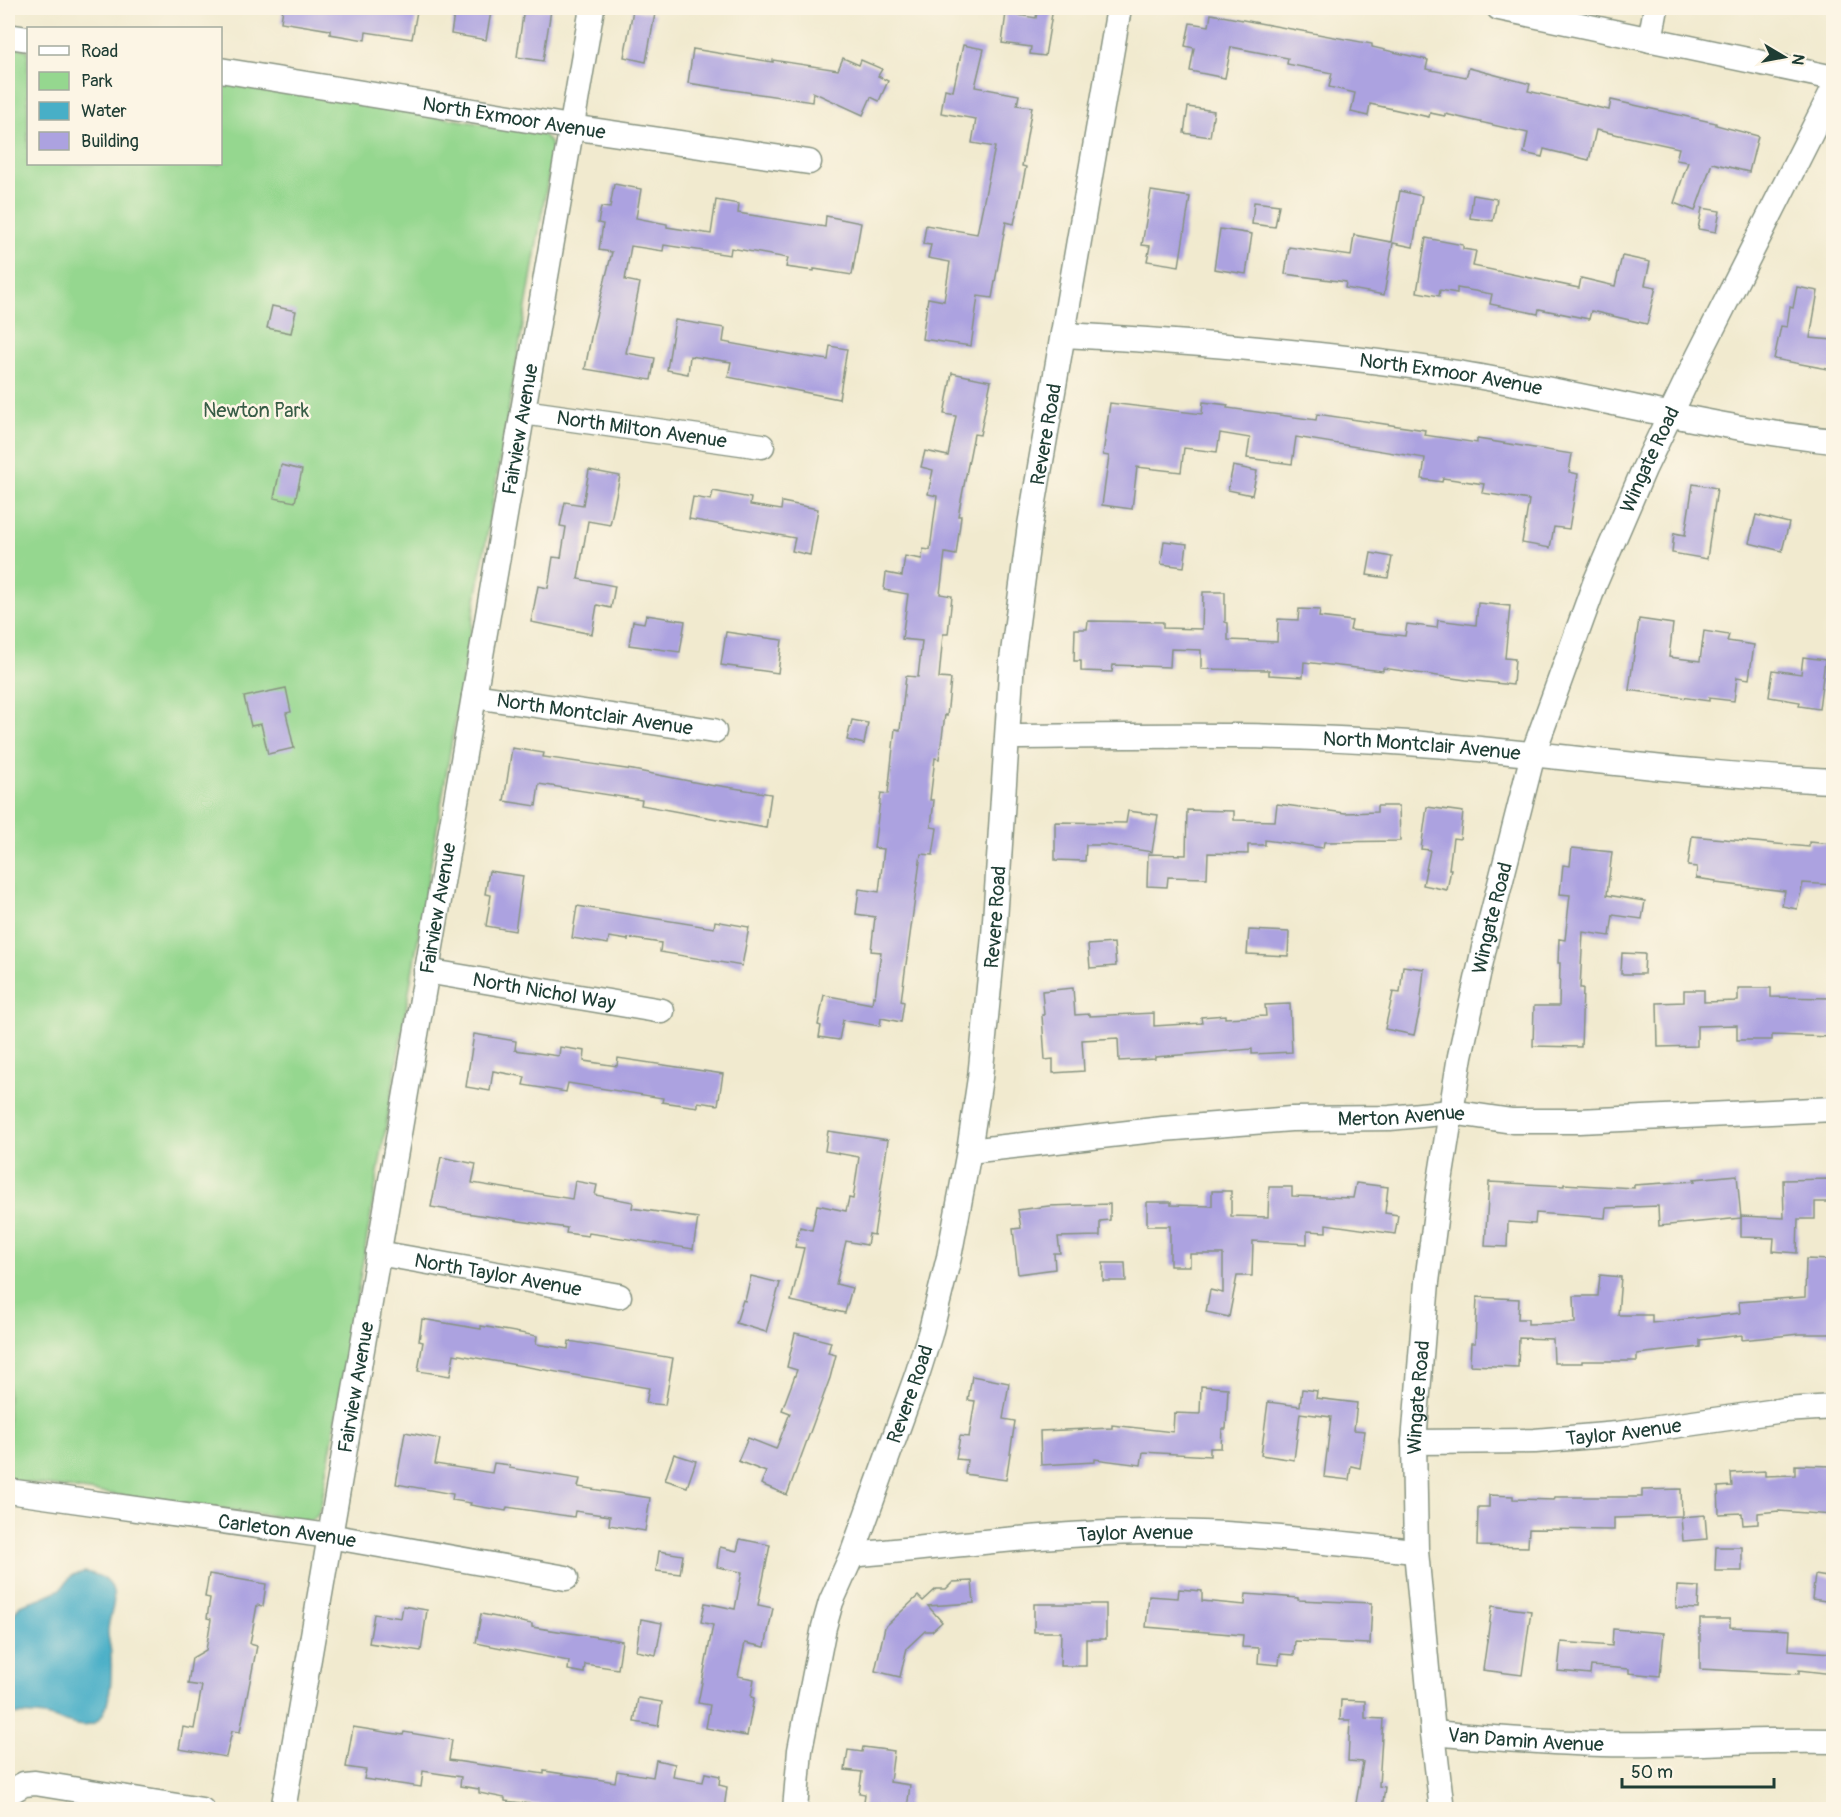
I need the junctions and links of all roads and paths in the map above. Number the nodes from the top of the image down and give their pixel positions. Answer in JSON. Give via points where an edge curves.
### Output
{"nodes":[{"id":1,"x":592,"y":8,"type":"edge"},
{"id":2,"x":1119,"y":8,"type":"edge"},
{"id":3,"x":1499,"y":8,"type":"edge"},
{"id":4,"x":1656,"y":8,"type":"edge"},
{"id":5,"x":8,"y":36,"type":"edge"},
{"id":6,"x":27,"y":39,"type":"edge"},
{"id":7,"x":1650,"y":40,"type":"junction"},
{"id":8,"x":222,"y":70,"type":"edge"},
{"id":9,"x":1833,"y":78,"type":"edge"},
{"id":10,"x":1833,"y":88,"type":"edge"},
{"id":11,"x":571,"y":127,"type":"junction"},
{"id":12,"x":809,"y":162,"type":"dead end"},
{"id":13,"x":1063,"y":335,"type":"junction"},
{"id":14,"x":523,"y":412,"type":"junction"},
{"id":15,"x":1670,"y":414,"type":"junction"},
{"id":16,"x":1833,"y":441,"type":"edge"},
{"id":17,"x":762,"y":446,"type":"dead end"},
{"id":18,"x":474,"y":696,"type":"junction"},
{"id":19,"x":714,"y":731,"type":"dead end"},
{"id":20,"x":1008,"y":737,"type":"junction"},
{"id":21,"x":1533,"y":754,"type":"junction"},
{"id":22,"x":1833,"y":781,"type":"edge"},
{"id":23,"x":426,"y":971,"type":"junction"},
{"id":24,"x":662,"y":1011,"type":"dead end"},
{"id":25,"x":1833,"y":1109,"type":"edge"},
{"id":26,"x":1451,"y":1112,"type":"junction"},
{"id":27,"x":969,"y":1151,"type":"junction"},
{"id":28,"x":378,"y":1253,"type":"junction"},
{"id":29,"x":619,"y":1296,"type":"dead end"},
{"id":30,"x":1833,"y":1407,"type":"edge"},
{"id":31,"x":1414,"y":1442,"type":"junction"},
{"id":32,"x":8,"y":1491,"type":"edge"},
{"id":33,"x":330,"y":1536,"type":"junction"},
{"id":34,"x":1416,"y":1551,"type":"junction"},
{"id":35,"x":852,"y":1555,"type":"junction"},
{"id":36,"x":566,"y":1578,"type":"dead end"},
{"id":37,"x":1432,"y":1733,"type":"junction"},
{"id":38,"x":1833,"y":1741,"type":"edge"},
{"id":39,"x":8,"y":1793,"type":"edge"},
{"id":40,"x":202,"y":1809,"type":"edge"},
{"id":41,"x":283,"y":1809,"type":"edge"},
{"id":42,"x":795,"y":1809,"type":"edge"},
{"id":43,"x":1442,"y":1809,"type":"edge"}],
"edges":[{"from":1,"to":11,"type":"street","name":"Fairview Avenue"},
{"from":2,"to":13,"type":"street","name":"Revere Road"},
{"from":3,"to":7,"type":"street"},
{"from":4,"to":7,"type":"street"},
{"from":5,"to":6,"type":"street"},
{"from":7,"to":9,"type":"street"},
{"from":8,"to":11,"type":"street","name":"North Exmoor Avenue"},
{"from":10,"to":15,"type":"street","name":"Wingate Road"},
{"from":11,"to":12,"type":"street","name":"North Exmoor Avenue"},
{"from":11,"to":14,"type":"street","name":"Fairview Avenue"},
{"from":13,"to":15,"type":"street","name":"North Exmoor Avenue","via":[[1226,345],[1393,364]]},
{"from":13,"to":20,"type":"street","name":"Revere Road","via":[[1030,525],[1012,660]]},
{"from":14,"to":17,"type":"street","name":"North Milton Avenue"},
{"from":14,"to":18,"type":"street","name":"Fairview Avenue"},
{"from":15,"to":16,"type":"street","name":"North Exmoor Avenue","via":[[1742,429]]},
{"from":15,"to":21,"type":"street","name":"Wingate Road","via":[[1595,583]]},
{"from":18,"to":19,"type":"street","name":"North Montclair Avenue"},
{"from":18,"to":23,"type":"street","name":"Fairview Avenue"},
{"from":20,"to":21,"type":"street","name":"North Montclair Avenue","via":[[1281,737]]},
{"from":20,"to":27,"type":"street","name":"Revere Road","via":[[984,1042]]},
{"from":21,"to":22,"type":"street","name":"North Montclair Avenue","via":[[1742,776]]},
{"from":21,"to":26,"type":"street","name":"Wingate Road","via":[[1486,939]]},
{"from":23,"to":24,"type":"street","name":"North Nichol Way"},
{"from":23,"to":28,"type":"street","name":"Fairview Avenue"},
{"from":25,"to":26,"type":"street","name":"Merton Avenue","via":[[1579,1121],[1512,1121]]},
{"from":26,"to":27,"type":"street","name":"Merton Avenue","via":[[1163,1129]]},
{"from":26,"to":31,"type":"street","name":"Wingate Road","via":[[1427,1282]]},
{"from":27,"to":35,"type":"street","name":"Revere Road","via":[[930,1334]]},
{"from":28,"to":29,"type":"street","name":"North Taylor Avenue"},
{"from":28,"to":33,"type":"street","name":"Fairview Avenue"},
{"from":30,"to":31,"type":"street","name":"Taylor Avenue","via":[[1535,1441]]},
{"from":31,"to":34,"type":"street","name":"Wingate Road"},
{"from":32,"to":33,"type":"street","name":"Carleton Avenue"},
{"from":33,"to":36,"type":"street","name":"Carleton Avenue"},
{"from":33,"to":41,"type":"street","name":"Fairview Avenue"},
{"from":34,"to":35,"type":"street","name":"Taylor Avenue","via":[[1241,1535],[1150,1532],[1079,1534]]},
{"from":34,"to":37,"type":"street","name":"Wingate Road"},
{"from":35,"to":42,"type":"street","name":"Revere Road","via":[[824,1627],[800,1750]]},
{"from":37,"to":38,"type":"street","name":"Van Damin Avenue","via":[[1602,1744]]},
{"from":37,"to":43,"type":"street","name":"Wingate Road"},
{"from":39,"to":40,"type":"street","via":[[35,1782]]}]}
